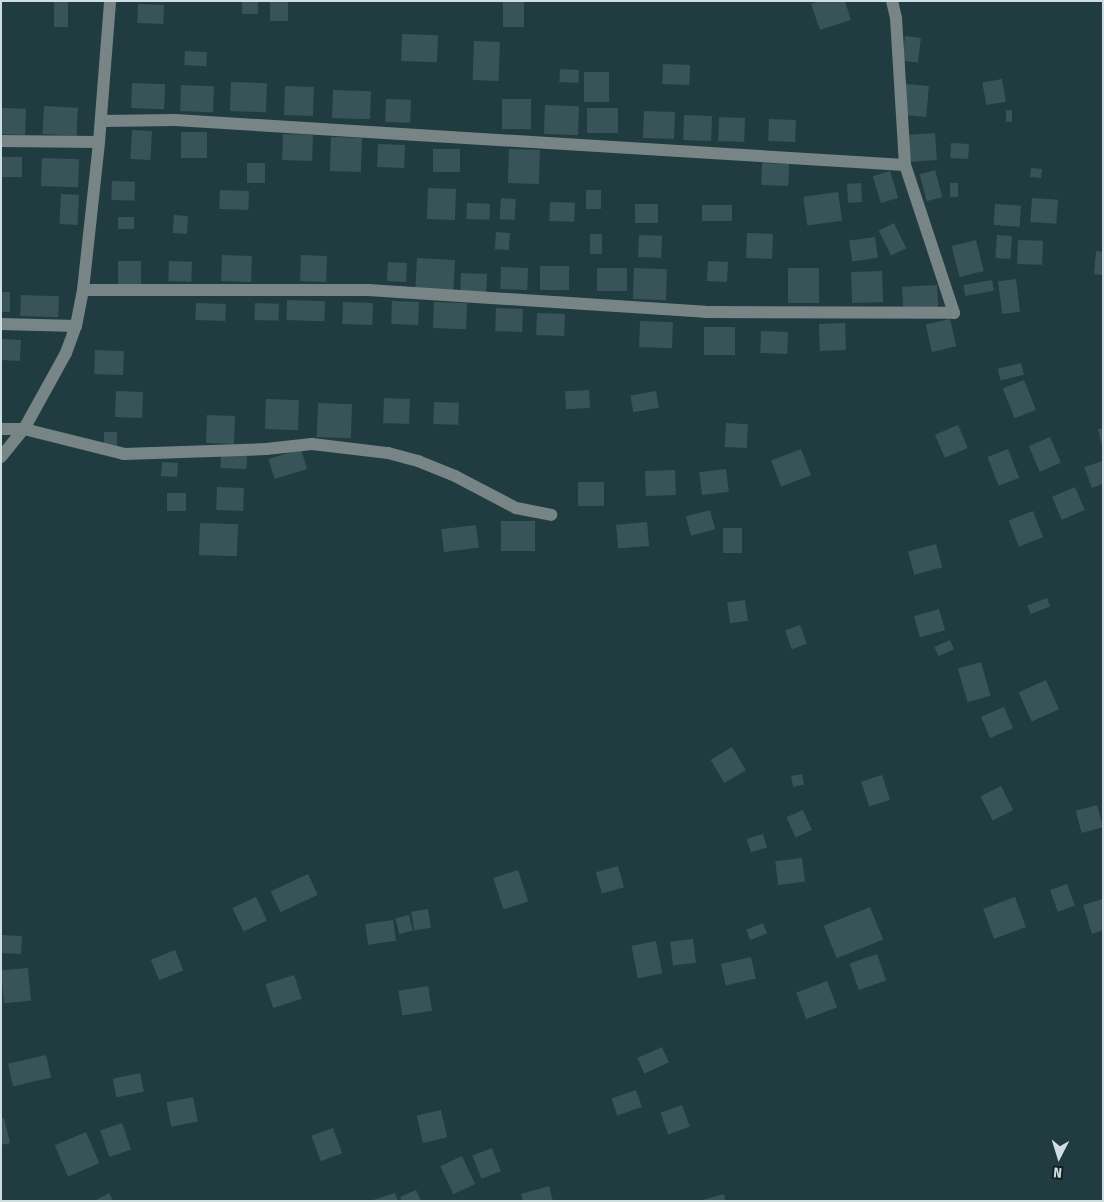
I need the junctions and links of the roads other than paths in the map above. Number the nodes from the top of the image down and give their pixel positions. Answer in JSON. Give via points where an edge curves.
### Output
{"nodes":[{"id":1,"x":110,"y":1,"type":"edge"},
{"id":2,"x":892,"y":1,"type":"edge"},
{"id":3,"x":101,"y":121,"type":"junction"},
{"id":4,"x":1,"y":141,"type":"edge"},
{"id":5,"x":99,"y":142,"type":"junction"},
{"id":6,"x":905,"y":165,"type":"junction"},
{"id":7,"x":83,"y":290,"type":"junction"},
{"id":8,"x":1,"y":324,"type":"edge"},
{"id":9,"x":76,"y":326,"type":"junction"},
{"id":10,"x":1,"y":429,"type":"edge"},
{"id":11,"x":24,"y":429,"type":"junction"},
{"id":12,"x":1,"y":457,"type":"edge"},
{"id":13,"x":551,"y":515,"type":"dead end"}],
"edges":[{"from":1,"to":3,"type":"street"},
{"from":2,"to":6,"type":"street","via":[[896,18]]},
{"from":3,"to":5,"type":"street"},
{"from":3,"to":6,"type":"street","via":[[175,120]]},
{"from":4,"to":5,"type":"street"},
{"from":5,"to":7,"type":"street"},
{"from":6,"to":7,"type":"street","via":[[954,313],[705,312],[368,290]]},
{"from":7,"to":9,"type":"street"},
{"from":8,"to":9,"type":"street"},
{"from":9,"to":11,"type":"street","via":[[66,353]]},
{"from":10,"to":11,"type":"street"},
{"from":11,"to":12,"type":"street"},
{"from":11,"to":13,"type":"street","via":[[124,454],[266,449],[312,444],[388,454],[418,461],[455,476],[516,508]]}]}
